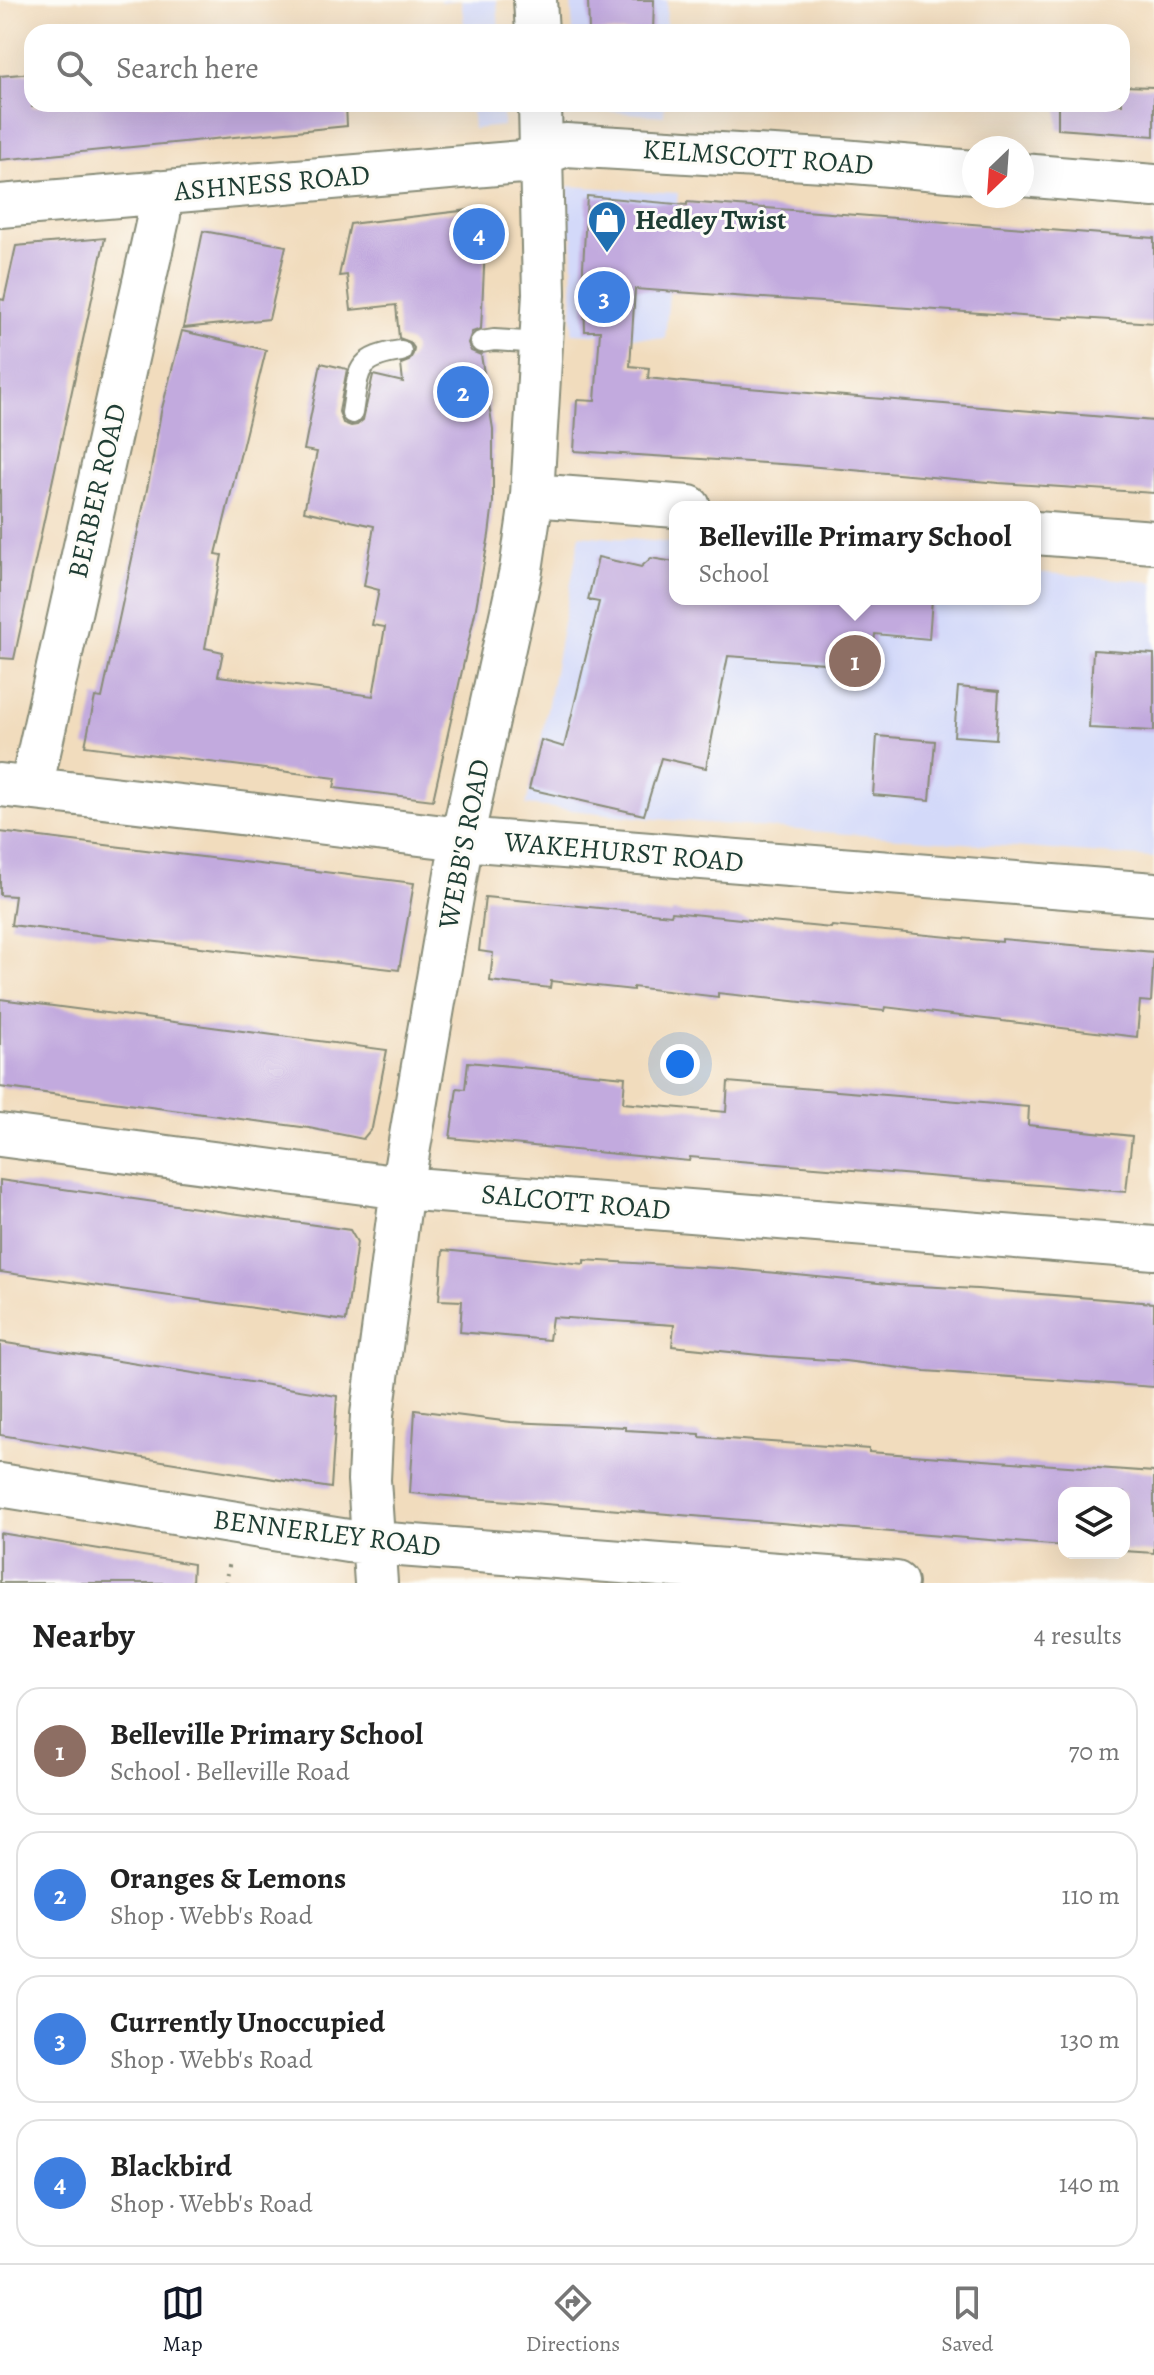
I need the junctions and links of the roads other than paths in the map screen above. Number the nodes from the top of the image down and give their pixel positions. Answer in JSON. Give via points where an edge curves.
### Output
{"nodes":[{"id":1,"x":535,"y":0,"type":"edge"},
{"id":2,"x":536,"y":24,"type":"edge"},
{"id":3,"x":540,"y":112,"type":"edge"},
{"id":4,"x":543,"y":154,"type":"junction"},
{"id":5,"x":962,"y":171,"type":"edge"},
{"id":6,"x":1034,"y":176,"type":"edge"},
{"id":7,"x":1154,"y":186,"type":"edge"},
{"id":8,"x":158,"y":192,"type":"junction"},
{"id":9,"x":0,"y":206,"type":"edge"},
{"id":10,"x":481,"y":342,"type":"dead end"},
{"id":11,"x":540,"y":343,"type":"junction"},
{"id":12,"x":401,"y":351,"type":"dead end"},
{"id":13,"x":352,"y":413,"type":"dead end"},
{"id":14,"x":532,"y":495,"type":"junction"},
{"id":15,"x":669,"y":505,"type":"edge"},
{"id":16,"x":1041,"y":533,"type":"edge"},
{"id":17,"x":1154,"y":542,"type":"edge"},
{"id":18,"x":15,"y":787,"type":"edge"},
{"id":19,"x":462,"y":839,"type":"junction"},
{"id":20,"x":1154,"y":894,"type":"edge"},
{"id":21,"x":0,"y":1135,"type":"edge"},
{"id":22,"x":402,"y":1188,"type":"junction"},
{"id":23,"x":1154,"y":1248,"type":"edge"},
{"id":24,"x":0,"y":1485,"type":"edge"},
{"id":25,"x":374,"y":1563,"type":"edge"},
{"id":26,"x":896,"y":1583,"type":"edge"}],
"edges":[{"from":1,"to":2,"type":"street"},
{"from":3,"to":4,"type":"street","name":"WEBB'S ROAD"},
{"from":4,"to":5,"type":"street","name":"KELMSCOTT ROAD","via":[[566,145]]},
{"from":4,"to":8,"type":"street","name":"ASHNESS ROAD","via":[[522,162]]},
{"from":4,"to":11,"type":"street","name":"WEBB'S ROAD"},
{"from":6,"to":7,"type":"street"},
{"from":8,"to":9,"type":"street","name":"ASHNESS ROAD"},
{"from":8,"to":18,"type":"street","name":"BERBER ROAD","via":[[159,215]]},
{"from":10,"to":11,"type":"lane"},
{"from":11,"to":14,"type":"street","name":"WEBB'S ROAD"},
{"from":12,"to":13,"type":"lane","via":[[367,360],[360,370]]},
{"from":14,"to":15,"type":"street"},
{"from":14,"to":19,"type":"street","name":"WEBB'S ROAD","via":[[521,570]]},
{"from":16,"to":17,"type":"street"},
{"from":18,"to":19,"type":"street","name":"WAKEHURST ROAD"},
{"from":19,"to":20,"type":"street","name":"WAKEHURST ROAD"},
{"from":19,"to":22,"type":"street","name":"WEBB'S ROAD"},
{"from":21,"to":22,"type":"street","name":"SALCOTT ROAD"},
{"from":22,"to":23,"type":"street","name":"SALCOTT ROAD"},
{"from":22,"to":25,"type":"street","name":"WEBB'S ROAD","via":[[372,1415]]},
{"from":24,"to":25,"type":"street","name":"BENNERLEY ROAD","via":[[348,1541]]},
{"from":25,"to":26,"type":"street","name":"BENNERLEY ROAD"}]}
